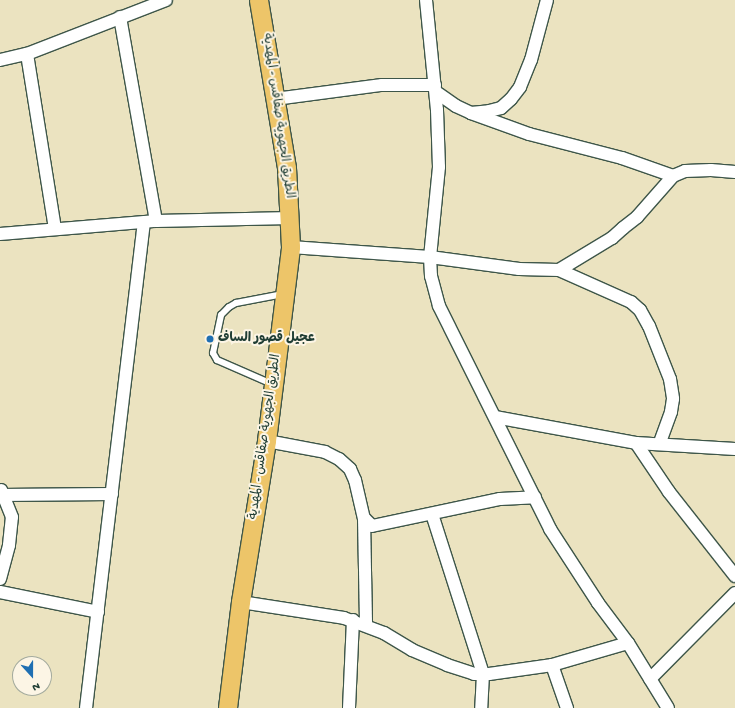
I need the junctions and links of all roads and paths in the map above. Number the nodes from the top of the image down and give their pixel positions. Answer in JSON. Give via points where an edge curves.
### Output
{"nodes":[{"id":1,"x":166,"y":0,"type":"edge"},
{"id":2,"x":259,"y":0,"type":"edge"},
{"id":3,"x":426,"y":0,"type":"edge"},
{"id":4,"x":548,"y":0,"type":"edge"},
{"id":5,"x":120,"y":17,"type":"junction"},
{"id":6,"x":27,"y":54,"type":"junction"},
{"id":7,"x":0,"y":60,"type":"edge"},
{"id":8,"x":435,"y":88,"type":"junction"},
{"id":9,"x":275,"y":99,"type":"junction"},
{"id":10,"x":471,"y":113,"type":"junction"},
{"id":11,"x":735,"y":172,"type":"edge"},
{"id":12,"x":673,"y":176,"type":"junction"},
{"id":13,"x":291,"y":218,"type":"junction"},
{"id":14,"x":156,"y":221,"type":"junction"},
{"id":15,"x":144,"y":222,"type":"junction"},
{"id":16,"x":55,"y":229,"type":"junction"},
{"id":17,"x":0,"y":234,"type":"edge"},
{"id":18,"x":292,"y":247,"type":"junction"},
{"id":19,"x":430,"y":257,"type":"junction"},
{"id":20,"x":559,"y":270,"type":"junction"},
{"id":21,"x":287,"y":293,"type":"junction"},
{"id":22,"x":273,"y":385,"type":"junction"},
{"id":23,"x":495,"y":417,"type":"junction"},
{"id":24,"x":267,"y":441,"type":"junction"},
{"id":25,"x":636,"y":443,"type":"junction"},
{"id":26,"x":660,"y":443,"type":"junction"},
{"id":27,"x":735,"y":449,"type":"edge"},
{"id":28,"x":1,"y":493,"type":"edge"},
{"id":29,"x":112,"y":494,"type":"junction"},
{"id":30,"x":535,"y":497,"type":"junction"},
{"id":31,"x":432,"y":514,"type":"junction"},
{"id":32,"x":364,"y":518,"type":"junction"},
{"id":33,"x":735,"y":576,"type":"edge"},
{"id":34,"x":0,"y":579,"type":"edge"},
{"id":35,"x":0,"y":592,"type":"edge"},
{"id":36,"x":735,"y":593,"type":"edge"},
{"id":37,"x":241,"y":602,"type":"junction"},
{"id":38,"x":98,"y":612,"type":"junction"},
{"id":39,"x":353,"y":620,"type":"junction"},
{"id":40,"x":366,"y":625,"type":"junction"},
{"id":41,"x":628,"y":643,"type":"junction"},
{"id":42,"x":552,"y":665,"type":"junction"},
{"id":43,"x":483,"y":674,"type":"junction"},
{"id":44,"x":650,"y":679,"type":"junction"},
{"id":45,"x":86,"y":708,"type":"edge"},
{"id":46,"x":228,"y":708,"type":"edge"},
{"id":47,"x":349,"y":708,"type":"edge"},
{"id":48,"x":481,"y":708,"type":"edge"},
{"id":49,"x":566,"y":708,"type":"edge"},
{"id":50,"x":668,"y":708,"type":"edge"}],
"edges":[{"from":1,"to":5,"type":"street"},
{"from":2,"to":9,"type":"main road","name":"الطريق الجهوية صفاقس - المهدية"},
{"from":3,"to":8,"type":"street"},
{"from":4,"to":10,"type":"street","via":[[531,60],[520,87],[501,108]]},
{"from":5,"to":6,"type":"street"},
{"from":5,"to":14,"type":"street"},
{"from":6,"to":7,"type":"street"},
{"from":6,"to":16,"type":"street"},
{"from":8,"to":9,"type":"street","via":[[382,85]]},
{"from":8,"to":10,"type":"street","via":[[456,106]]},
{"from":8,"to":19,"type":"street","via":[[439,167]]},
{"from":9,"to":13,"type":"main road","name":"الطريق الجهوية صفاقس - المهدية","via":[[287,168]]},
{"from":10,"to":12,"type":"street","via":[[529,134],[622,158]]},
{"from":11,"to":12,"type":"street","via":[[685,171]]},
{"from":12,"to":20,"type":"street","via":[[637,217],[612,238]]},
{"from":13,"to":14,"type":"street"},
{"from":13,"to":18,"type":"main road","name":"الطريق الجهوية صفاقس - المهدية"},
{"from":14,"to":15,"type":"street"},
{"from":15,"to":16,"type":"street"},
{"from":15,"to":29,"type":"street"},
{"from":16,"to":17,"type":"street"},
{"from":18,"to":19,"type":"street"},
{"from":18,"to":21,"type":"main road","name":"الطريق الجهوية صفاقس - المهدية"},
{"from":19,"to":20,"type":"street","via":[[519,269]]},
{"from":19,"to":23,"type":"street","via":[[431,276],[440,306],[460,352]]},
{"from":20,"to":26,"type":"street","via":[[631,302],[640,310],[670,379],[673,399],[671,412]]},
{"from":21,"to":22,"type":"main road","name":"الطريق الجهوية صفاقس - المهدية"},
{"from":21,"to":22,"type":"lane","via":[[229,306],[221,315],[213,353],[217,360]]},
{"from":22,"to":24,"type":"main road","name":"الطريق الجهوية صفاقس - المهدية"},
{"from":23,"to":25,"type":"street"},
{"from":23,"to":30,"type":"street"},
{"from":24,"to":32,"type":"street","via":[[325,452],[339,459],[350,469],[355,480]]},
{"from":24,"to":37,"type":"main road","name":"الطريق الجهوية صفاقس - المهدية"},
{"from":25,"to":26,"type":"street"},
{"from":25,"to":33,"type":"street","via":[[669,492]]},
{"from":26,"to":27,"type":"street"},
{"from":28,"to":29,"type":"street"},
{"from":28,"to":34,"type":"street","via":[[12,517],[12,528]]},
{"from":29,"to":38,"type":"street"},
{"from":30,"to":31,"type":"street","via":[[500,499]]},
{"from":30,"to":41,"type":"street","via":[[570,563]]},
{"from":31,"to":32,"type":"street","via":[[372,526]]},
{"from":31,"to":43,"type":"street"},
{"from":32,"to":40,"type":"street"},
{"from":35,"to":38,"type":"street"},
{"from":36,"to":44,"type":"street"},
{"from":37,"to":39,"type":"street"},
{"from":37,"to":46,"type":"main road","name":"الطريق الجهوية صفاقس - المهدية"},
{"from":38,"to":45,"type":"street"},
{"from":39,"to":40,"type":"street"},
{"from":39,"to":47,"type":"street"},
{"from":40,"to":43,"type":"street","via":[[412,650],[447,665],[474,674]]},
{"from":41,"to":42,"type":"street"},
{"from":41,"to":44,"type":"street"},
{"from":42,"to":43,"type":"street"},
{"from":42,"to":49,"type":"street"},
{"from":43,"to":48,"type":"street"},
{"from":44,"to":50,"type":"street"}]}
